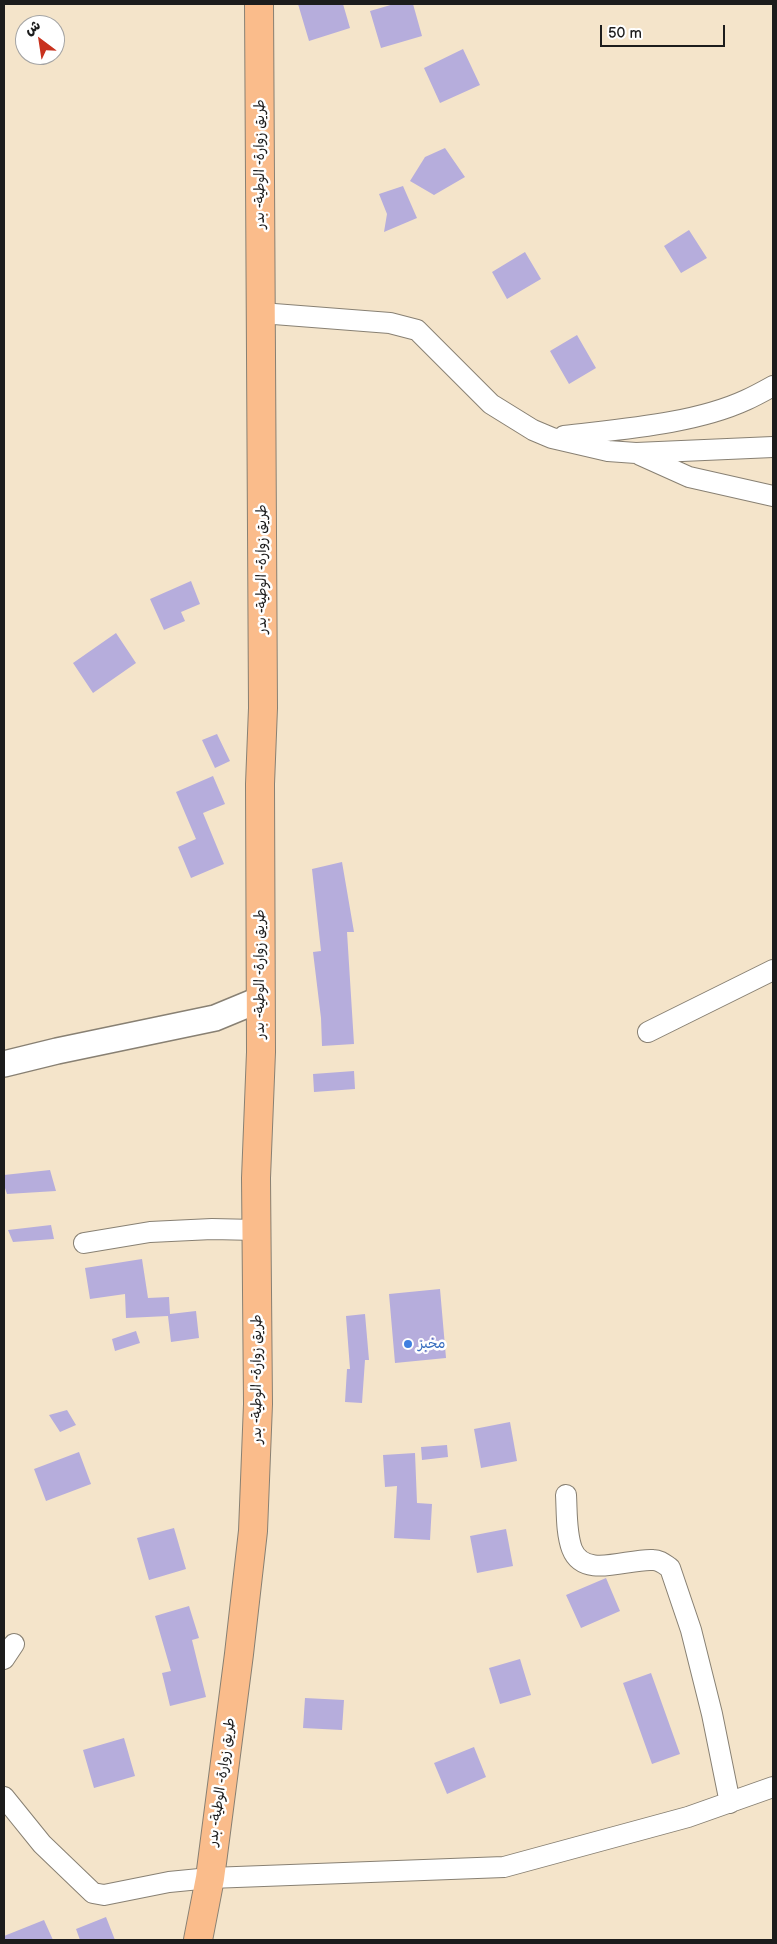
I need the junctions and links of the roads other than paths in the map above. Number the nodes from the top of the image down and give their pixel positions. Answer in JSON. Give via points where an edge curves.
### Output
{"nodes":[{"id":1,"x":260,"y":4,"type":"edge"},
{"id":2,"x":261,"y":313,"type":"junction"},
{"id":3,"x":773,"y":386,"type":"edge"},
{"id":4,"x":552,"y":438,"type":"junction"},
{"id":5,"x":773,"y":446,"type":"edge"},
{"id":6,"x":636,"y":453,"type":"junction"},
{"id":7,"x":773,"y":496,"type":"edge"},
{"id":8,"x":773,"y":970,"type":"edge"},
{"id":9,"x":261,"y":999,"type":"junction"},
{"id":10,"x":648,"y":1032,"type":"dead end"},
{"id":11,"x":4,"y":1064,"type":"edge"},
{"id":12,"x":256,"y":1230,"type":"junction"},
{"id":13,"x":84,"y":1244,"type":"dead end"},
{"id":14,"x":566,"y":1495,"type":"dead end"},
{"id":15,"x":773,"y":1787,"type":"edge"},
{"id":16,"x":4,"y":1797,"type":"edge"},
{"id":17,"x":730,"y":1803,"type":"junction"},
{"id":18,"x":210,"y":1878,"type":"junction"},
{"id":19,"x":198,"y":1940,"type":"edge"}],
"edges":[{"from":1,"to":2,"type":"highway","name":"طريق زوارة- الوطية- بدر"},
{"from":2,"to":4,"type":"street","via":[[390,323],[417,330],[491,404]]},
{"from":2,"to":9,"type":"highway","name":"طريق زوارة- الوطية- بدر"},
{"from":3,"to":4,"type":"street","via":[[744,401],[705,414],[662,424]]},
{"from":4,"to":6,"type":"street","via":[[608,451]]},
{"from":5,"to":6,"type":"street"},
{"from":6,"to":7,"type":"street","via":[[689,477]]},
{"from":8,"to":10,"type":"street"},
{"from":9,"to":11,"type":"street","via":[[215,1018]]},
{"from":9,"to":12,"type":"highway","name":"طريق زوارة- الوطية- بدر"},
{"from":12,"to":13,"type":"street","via":[[150,1232]]},
{"from":12,"to":18,"type":"highway","name":"طريق زوارة- الوطية- بدر","via":[[258,1404],[253,1531]]},
{"from":14,"to":17,"type":"street","via":[[570,1541],[573,1551],[584,1564],[653,1560],[670,1568],[707,1695]]},
{"from":15,"to":17,"type":"street"},
{"from":16,"to":18,"type":"street","via":[[42,1844],[93,1893],[104,1895],[169,1882]]},
{"from":17,"to":18,"type":"street","via":[[688,1818],[504,1867]]},
{"from":18,"to":19,"type":"highway","name":"طريق زوارة- الوطية- بدر"}]}
